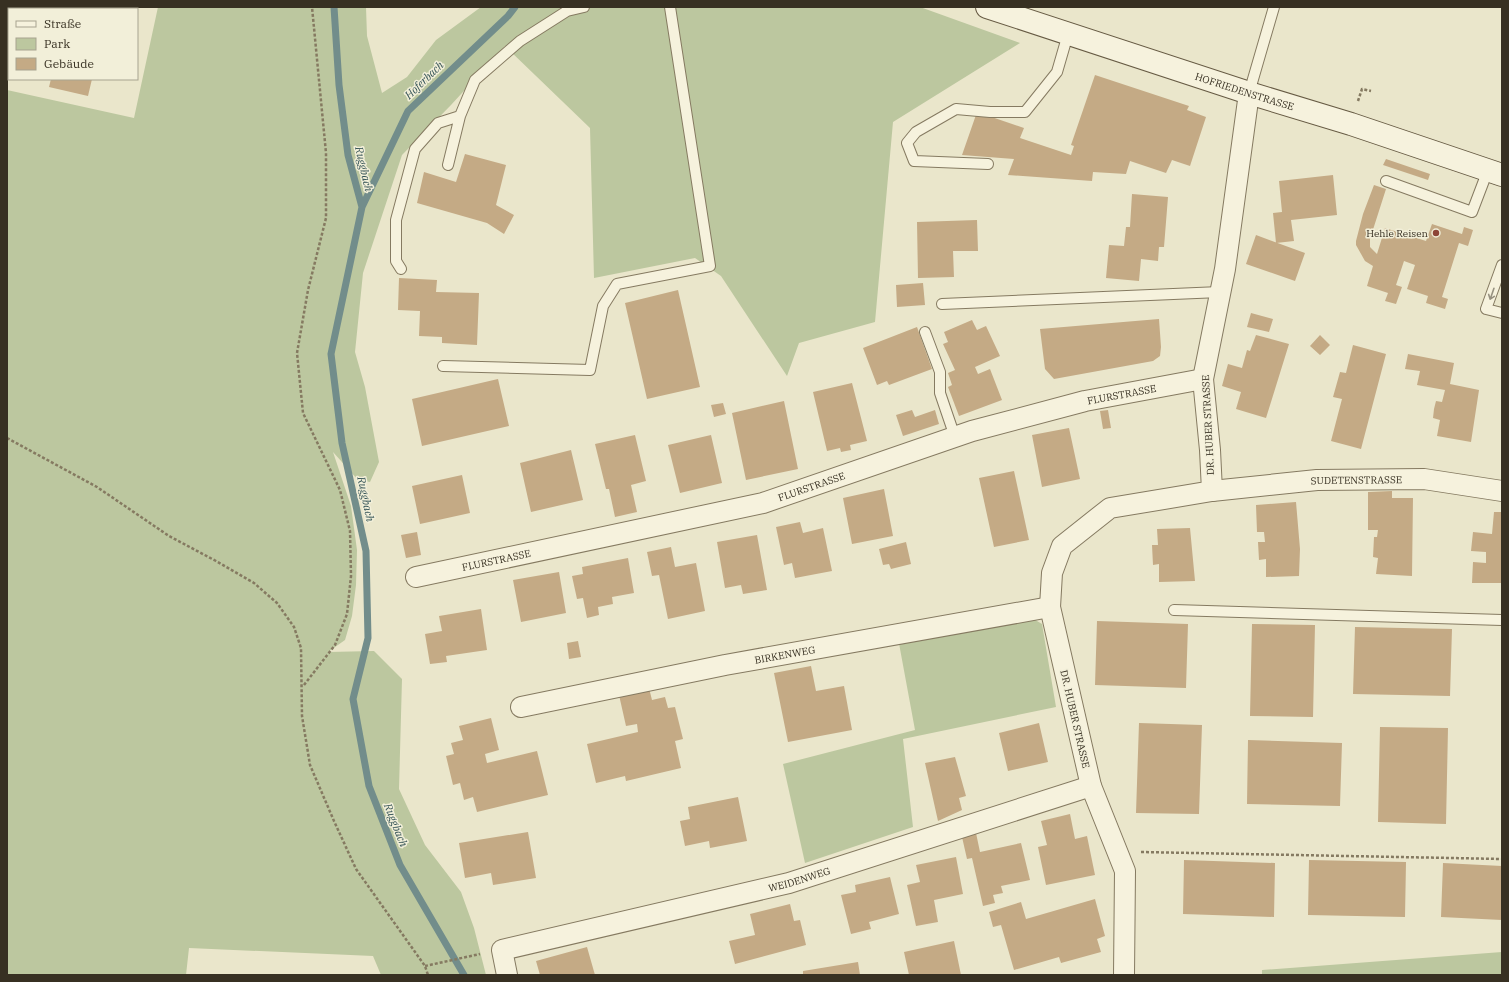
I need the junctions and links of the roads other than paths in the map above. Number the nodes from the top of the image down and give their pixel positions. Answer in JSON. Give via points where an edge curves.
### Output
{"nodes":[{"id":1,"x":584,"y":7,"type":"edge"},
{"id":2,"x":670,"y":7,"type":"edge"},
{"id":3,"x":987,"y":7,"type":"edge"},
{"id":4,"x":1274,"y":7,"type":"edge"},
{"id":5,"x":1068,"y":34,"type":"junction"},
{"id":6,"x":1249,"y":94,"type":"junction"},
{"id":7,"x":460,"y":116,"type":"junction"},
{"id":8,"x":988,"y":164,"type":"dead end"},
{"id":9,"x":448,"y":165,"type":"dead end"},
{"id":10,"x":1495,"y":172,"type":"edge"},
{"id":11,"x":1386,"y":181,"type":"dead end"},
{"id":12,"x":1502,"y":265,"type":"edge"},
{"id":13,"x":401,"y":269,"type":"dead end"},
{"id":14,"x":1220,"y":292,"type":"junction"},
{"id":15,"x":942,"y":304,"type":"dead end"},
{"id":16,"x":1502,"y":313,"type":"edge"},
{"id":17,"x":925,"y":332,"type":"dead end"},
{"id":18,"x":443,"y":366,"type":"dead end"},
{"id":19,"x":1203,"y":379,"type":"junction"},
{"id":20,"x":955,"y":437,"type":"junction"},
{"id":21,"x":1502,"y":490,"type":"edge"},
{"id":22,"x":1212,"y":491,"type":"junction"},
{"id":23,"x":416,"y":577,"type":"dead end"},
{"id":24,"x":1050,"y":607,"type":"junction"},
{"id":25,"x":1174,"y":610,"type":"dead end"},
{"id":26,"x":1502,"y":620,"type":"edge"},
{"id":27,"x":520,"y":707,"type":"dead end"},
{"id":28,"x":1091,"y":786,"type":"junction"},
{"id":29,"x":507,"y":975,"type":"edge"},
{"id":30,"x":1124,"y":975,"type":"edge"}],
"edges":[{"from":1,"to":7,"type":"lane","via":[[568,11],[520,41],[489,67],[475,80]]},
{"from":2,"to":18,"type":"lane","via":[[710,266],[617,284],[603,306],[590,370]]},
{"from":3,"to":5,"type":"main road","name":"HOFRIEDENSTRASSE"},
{"from":4,"to":6,"type":"lane"},
{"from":5,"to":6,"type":"main road","name":"HOFRIEDENSTRASSE"},
{"from":5,"to":8,"type":"lane","via":[[1057,72],[1025,112],[956,109],[916,132],[906,143],[914,161]]},
{"from":6,"to":10,"type":"main road","name":"HOFRIEDENSTRASSE","via":[[1351,124]]},
{"from":6,"to":14,"type":"street","name":"DR. HUBER STRASSE"},
{"from":7,"to":9,"type":"lane"},
{"from":7,"to":13,"type":"lane","via":[[438,123],[415,149],[396,220],[396,261]]},
{"from":10,"to":11,"type":"lane","via":[[1472,212]]},
{"from":12,"to":16,"type":"lane","one_way":true,"via":[[1486,309]]},
{"from":14,"to":15,"type":"lane"},
{"from":14,"to":19,"type":"street","name":"DR. HUBER STRASSE"},
{"from":17,"to":20,"type":"lane","via":[[940,372],[940,393]]},
{"from":19,"to":20,"type":"street","name":"FLURSTRASSE","via":[[1085,401]]},
{"from":19,"to":22,"type":"street","name":"DR. HUBER STRASSE"},
{"from":20,"to":23,"type":"street","name":"FLURSTRASSE","via":[[763,503]]},
{"from":21,"to":22,"type":"street","name":"SUDETENSTRASSE","via":[[1424,479],[1317,480]]},
{"from":22,"to":24,"type":"street","name":"DR. HUBER STRASSE","via":[[1110,508],[1062,546],[1052,573]]},
{"from":24,"to":27,"type":"street","name":"BIRKENWEG","via":[[725,665]]},
{"from":24,"to":28,"type":"street","name":"DR. HUBER STRASSE"},
{"from":25,"to":26,"type":"lane"},
{"from":28,"to":29,"type":"street","name":"WEIDENWEG","via":[[789,883],[502,950]]},
{"from":28,"to":30,"type":"street","name":"DR. HUBER STRASSE","via":[[1125,871]]}]}
